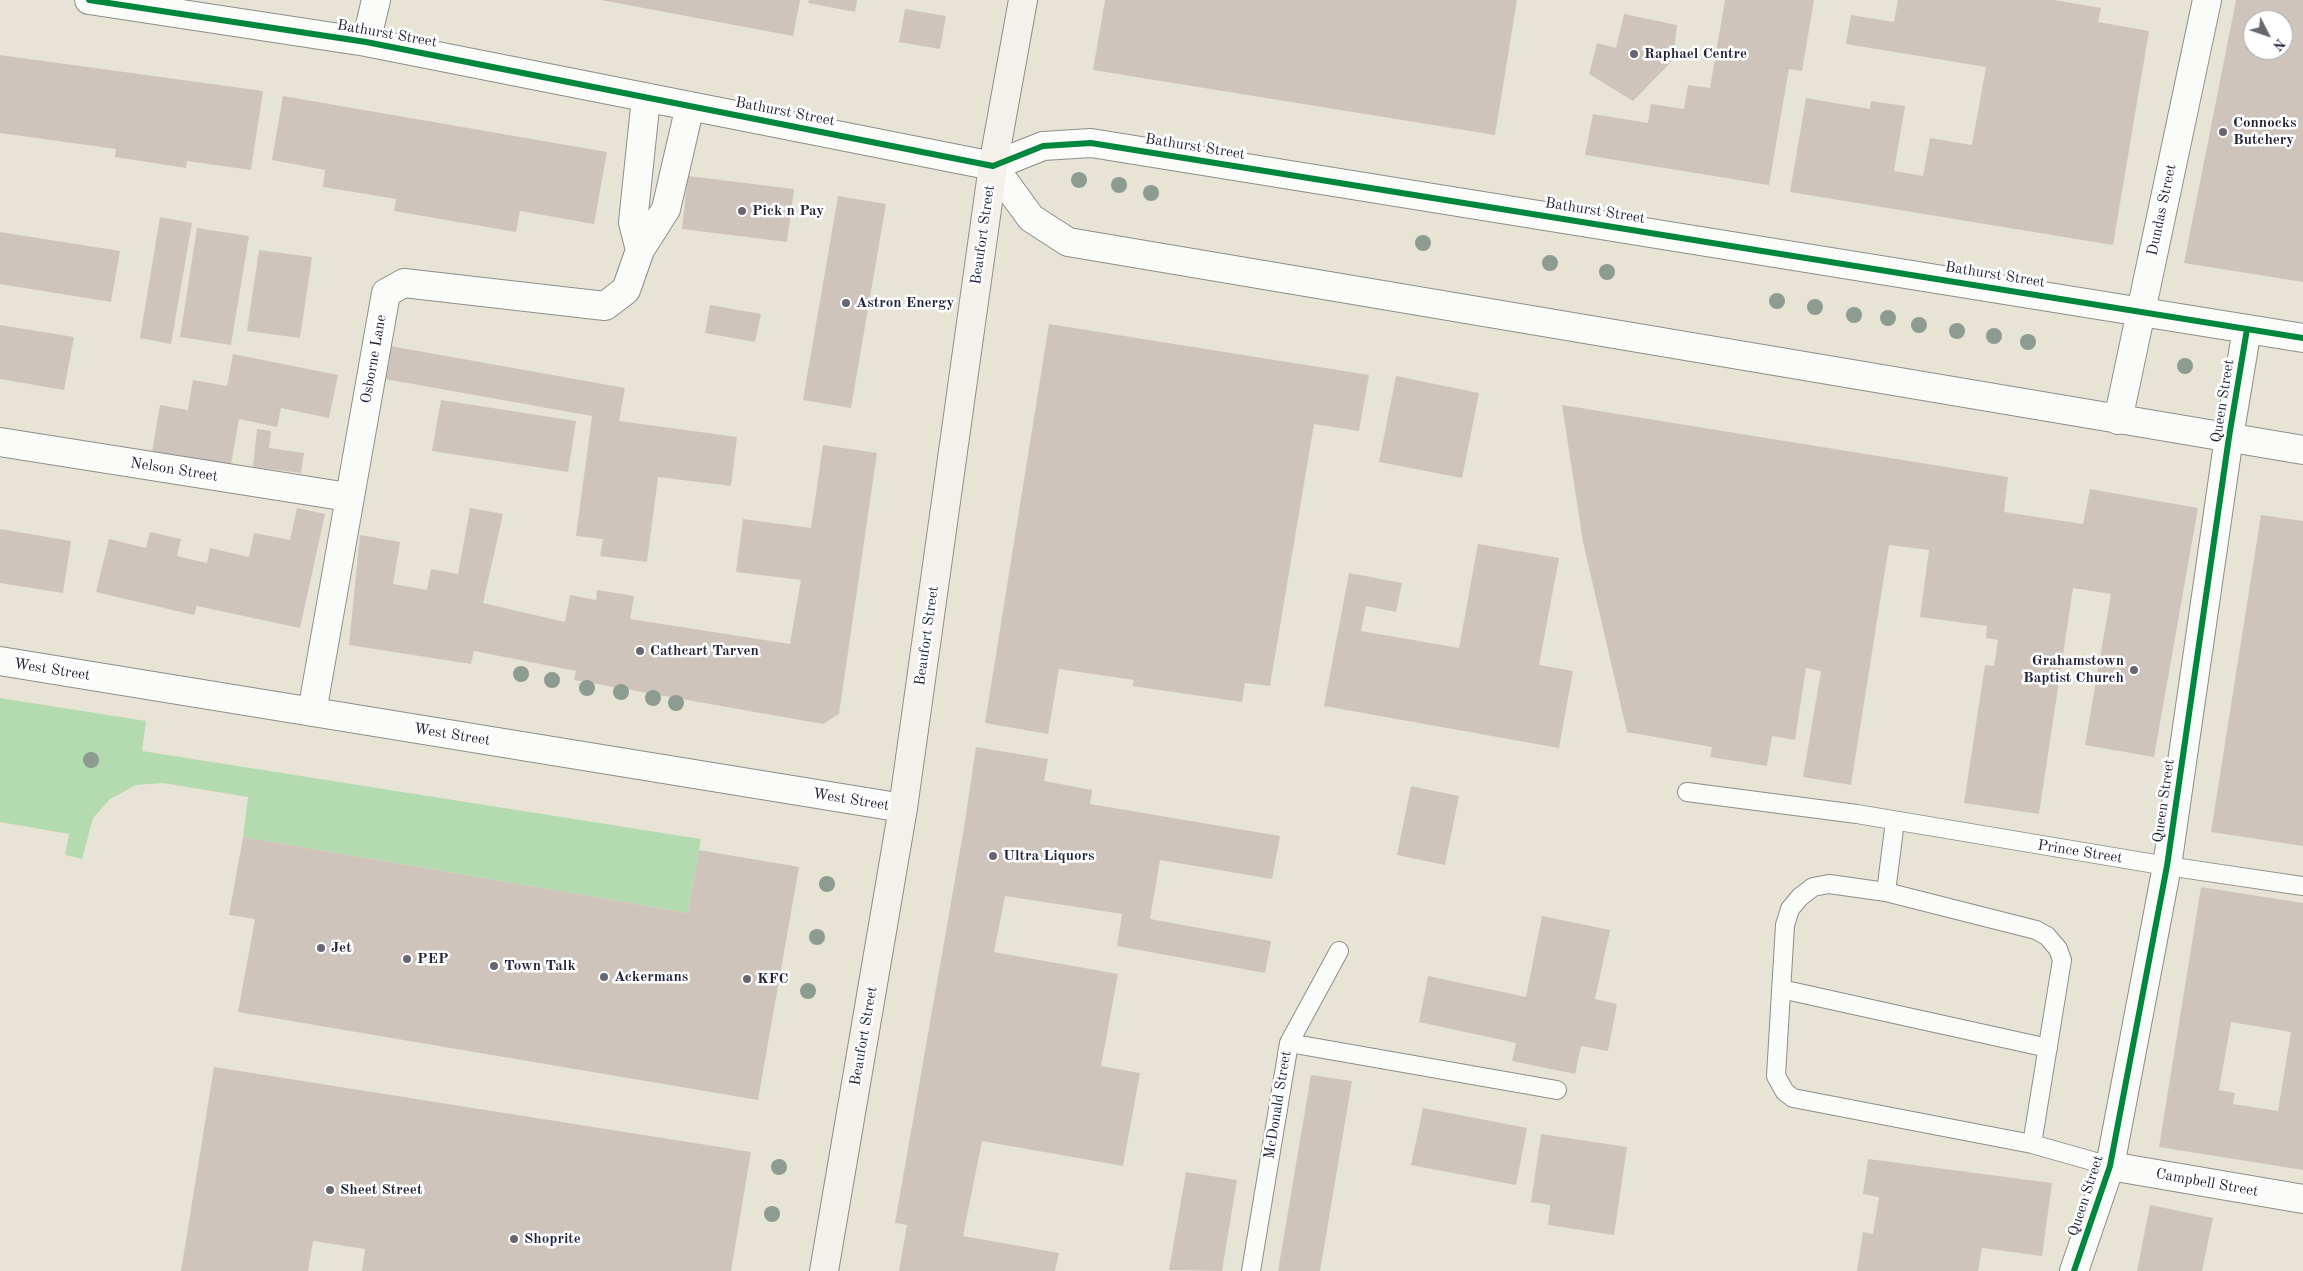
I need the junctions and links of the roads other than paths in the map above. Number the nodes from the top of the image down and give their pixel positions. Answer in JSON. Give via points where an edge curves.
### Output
{"nodes":[{"id":1,"x":89,"y":0,"type":"edge"},
{"id":2,"x":376,"y":0,"type":"edge"},
{"id":3,"x":1022,"y":0,"type":"edge"},
{"id":4,"x":2207,"y":0,"type":"edge"},
{"id":5,"x":366,"y":42,"type":"junction"},
{"id":6,"x":646,"y":98,"type":"junction"},
{"id":7,"x":690,"y":106,"type":"junction"},
{"id":8,"x":993,"y":166,"type":"junction"},
{"id":9,"x":640,"y":250,"type":"junction"},
{"id":10,"x":2140,"y":311,"type":"junction"},
{"id":11,"x":2248,"y":329,"type":"junction"},
{"id":12,"x":2303,"y":338,"type":"edge"},
{"id":13,"x":2118,"y":420,"type":"junction"},
{"id":14,"x":2229,"y":438,"type":"junction"},
{"id":15,"x":0,"y":442,"type":"edge"},
{"id":16,"x":2303,"y":450,"type":"edge"},
{"id":17,"x":348,"y":497,"type":"junction"},
{"id":18,"x":0,"y":661,"type":"edge"},
{"id":19,"x":312,"y":712,"type":"junction"},
{"id":20,"x":1686,"y":792,"type":"dead end"},
{"id":21,"x":903,"y":808,"type":"junction"},
{"id":22,"x":1895,"y":821,"type":"junction"},
{"id":23,"x":2167,"y":866,"type":"junction"},
{"id":24,"x":2303,"y":886,"type":"edge"},
{"id":25,"x":1886,"y":892,"type":"junction"},
{"id":26,"x":1339,"y":951,"type":"dead end"},
{"id":27,"x":1781,"y":989,"type":"junction"},
{"id":28,"x":1289,"y":1043,"type":"junction"},
{"id":29,"x":2048,"y":1048,"type":"junction"},
{"id":30,"x":1557,"y":1090,"type":"dead end"},
{"id":31,"x":2032,"y":1144,"type":"junction"},
{"id":32,"x":2110,"y":1166,"type":"junction"},
{"id":33,"x":2303,"y":1200,"type":"edge"},
{"id":34,"x":824,"y":1271,"type":"edge"},
{"id":35,"x":1251,"y":1271,"type":"edge"},
{"id":36,"x":2074,"y":1271,"type":"edge"}],
"edges":[{"from":1,"to":5,"type":"street","name":"Bathurst Street"},
{"from":2,"to":5,"type":"street"},
{"from":3,"to":8,"type":"main road","name":"Beaufort Street"},
{"from":4,"to":10,"type":"street","name":"Dundas Street"},
{"from":5,"to":6,"type":"street","name":"Bathurst Street"},
{"from":6,"to":7,"type":"street","name":"Bathurst Street"},
{"from":6,"to":9,"type":"street","via":[[633,222]]},
{"from":7,"to":8,"type":"street","name":"Bathurst Street"},
{"from":7,"to":9,"type":"street","name":"Osborne Lane","via":[[666,208]]},
{"from":8,"to":10,"type":"street","name":"Bathurst Street","via":[[1044,146],[1091,143]]},
{"from":8,"to":13,"type":"street","via":[[1031,218],[1068,242]]},
{"from":8,"to":21,"type":"main road","name":"Beaufort Street"},
{"from":9,"to":17,"type":"street","name":"Osborne Lane","via":[[626,290],[605,306],[404,282],[386,293]]},
{"from":10,"to":11,"type":"street","name":"Bathurst Street"},
{"from":10,"to":13,"type":"street","name":"Dundas Street"},
{"from":11,"to":12,"type":"street","name":"Bathurst Street"},
{"from":11,"to":14,"type":"street","name":"Queen Street"},
{"from":13,"to":14,"type":"street"},
{"from":14,"to":16,"type":"street"},
{"from":14,"to":23,"type":"street","name":"Queen Street"},
{"from":15,"to":17,"type":"street","name":"Nelson Street"},
{"from":17,"to":19,"type":"street","name":"Osborne Lane"},
{"from":18,"to":19,"type":"street","name":"West Street"},
{"from":19,"to":21,"type":"street","name":"West Street"},
{"from":20,"to":22,"type":"lane","name":"Prince Street"},
{"from":21,"to":34,"type":"main road","name":"Beaufort Street"},
{"from":22,"to":23,"type":"lane","name":"Prince Street"},
{"from":22,"to":25,"type":"lane"},
{"from":23,"to":24,"type":"lane","name":"Prince Street"},
{"from":23,"to":32,"type":"street","name":"Queen Street"},
{"from":25,"to":27,"type":"lane","via":[[1829,884],[1813,887],[1800,896],[1790,909],[1785,925]]},
{"from":25,"to":29,"type":"lane","via":[[2036,930],[2047,936],[2062,960]]},
{"from":26,"to":28,"type":"lane","name":"McDonald Street"},
{"from":27,"to":29,"type":"lane"},
{"from":27,"to":31,"type":"lane","via":[[1776,1076],[1785,1092],[1794,1098]]},
{"from":28,"to":30,"type":"lane"},
{"from":28,"to":35,"type":"lane","name":"McDonald Street"},
{"from":29,"to":31,"type":"lane"},
{"from":31,"to":32,"type":"lane"},
{"from":32,"to":33,"type":"street","name":"Campbell Street"},
{"from":32,"to":36,"type":"street","name":"Queen Street"}]}
